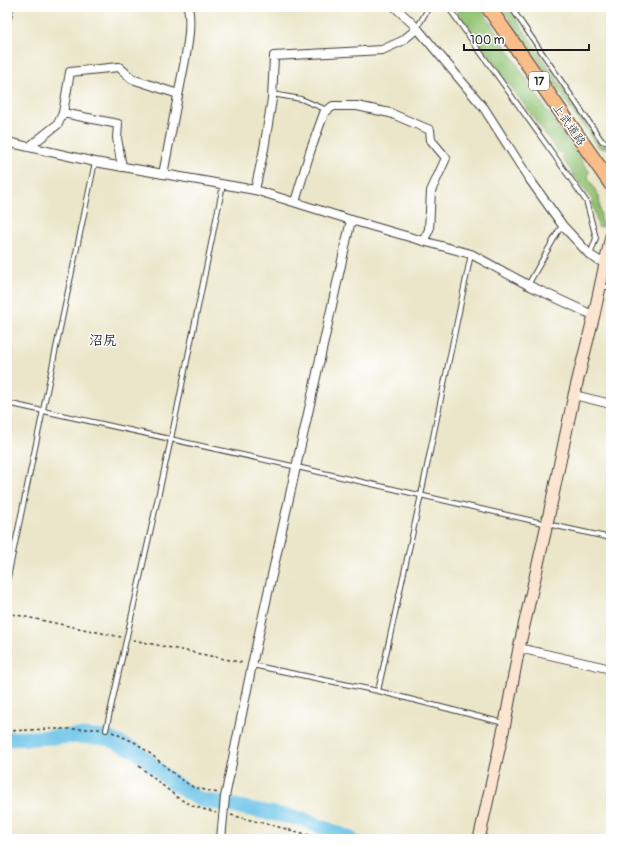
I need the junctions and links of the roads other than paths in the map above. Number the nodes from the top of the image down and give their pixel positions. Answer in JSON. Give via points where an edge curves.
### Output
{"nodes":[{"id":1,"x":9,"y":7,"type":"edge"},
{"id":2,"x":188,"y":7,"type":"edge"},
{"id":3,"x":395,"y":7,"type":"edge"},
{"id":4,"x":429,"y":7,"type":"edge"},
{"id":5,"x":448,"y":7,"type":"edge"},
{"id":6,"x":488,"y":7,"type":"edge"},
{"id":7,"x":511,"y":7,"type":"edge"},
{"id":8,"x":7,"y":18,"type":"edge"},
{"id":9,"x":417,"y":28,"type":"junction"},
{"id":10,"x":178,"y":94,"type":"junction"},
{"id":11,"x":272,"y":94,"type":"junction"},
{"id":12,"x":327,"y":110,"type":"junction"},
{"id":13,"x":63,"y":113,"type":"junction"},
{"id":14,"x":611,"y":141,"type":"edge"},
{"id":15,"x":7,"y":142,"type":"edge"},
{"id":16,"x":29,"y":147,"type":"junction"},
{"id":17,"x":95,"y":162,"type":"junction"},
{"id":18,"x":122,"y":167,"type":"junction"},
{"id":19,"x":163,"y":174,"type":"junction"},
{"id":20,"x":223,"y":184,"type":"junction"},
{"id":21,"x":611,"y":184,"type":"edge"},
{"id":22,"x":256,"y":190,"type":"junction"},
{"id":23,"x":295,"y":202,"type":"junction"},
{"id":24,"x":351,"y":220,"type":"junction"},
{"id":25,"x":563,"y":226,"type":"junction"},
{"id":26,"x":611,"y":236,"type":"edge"},
{"id":27,"x":423,"y":241,"type":"junction"},
{"id":28,"x":471,"y":254,"type":"junction"},
{"id":29,"x":590,"y":254,"type":"junction"},
{"id":30,"x":605,"y":263,"type":"junction"},
{"id":31,"x":528,"y":285,"type":"junction"},
{"id":32,"x":606,"y":287,"type":"edge"},
{"id":33,"x":594,"y":315,"type":"junction"},
{"id":34,"x":574,"y":395,"type":"junction"},
{"id":35,"x":7,"y":403,"type":"edge"},
{"id":36,"x":611,"y":404,"type":"edge"},
{"id":37,"x":43,"y":411,"type":"junction"},
{"id":38,"x":171,"y":439,"type":"junction"},
{"id":39,"x":297,"y":467,"type":"junction"},
{"id":40,"x":422,"y":496,"type":"junction"},
{"id":41,"x":547,"y":524,"type":"junction"},
{"id":42,"x":611,"y":538,"type":"edge"},
{"id":43,"x":7,"y":582,"type":"edge"},
{"id":44,"x":519,"y":648,"type":"junction"},
{"id":45,"x":252,"y":665,"type":"junction"},
{"id":46,"x":611,"y":669,"type":"edge"},
{"id":47,"x":378,"y":692,"type":"junction"},
{"id":48,"x":505,"y":723,"type":"junction"},
{"id":49,"x":106,"y":730,"type":"road end"},
{"id":50,"x":220,"y":839,"type":"edge"},
{"id":51,"x":479,"y":839,"type":"edge"}],
"edges":[{"from":1,"to":8,"type":"street"},
{"from":2,"to":10,"type":"street","via":[[189,27]]},
{"from":3,"to":9,"type":"street"},
{"from":4,"to":9,"type":"lane"},
{"from":5,"to":29,"type":"lane","via":[[586,200],[596,238]]},
{"from":6,"to":21,"type":"highway","name":"上武道路","number":"17"},
{"from":7,"to":14,"type":"lane","via":[[602,141]]},
{"from":9,"to":11,"type":"street","via":[[402,41],[382,50],[274,56]]},
{"from":9,"to":25,"type":"street","via":[[484,108]]},
{"from":10,"to":13,"type":"street","via":[[132,79],[119,67],[70,72]]},
{"from":10,"to":19,"type":"street"},
{"from":11,"to":12,"type":"lane","via":[[301,99]]},
{"from":11,"to":22,"type":"street"},
{"from":12,"to":23,"type":"street","via":[[310,152]]},
{"from":12,"to":27,"type":"street","via":[[333,106],[357,106],[390,113],[430,130],[432,140],[446,158],[431,191],[429,230]]},
{"from":13,"to":16,"type":"street","via":[[58,124]]},
{"from":13,"to":18,"type":"street","via":[[118,124],[117,138]]},
{"from":15,"to":16,"type":"street"},
{"from":16,"to":17,"type":"street"},
{"from":17,"to":18,"type":"street"},
{"from":17,"to":37,"type":"lane"},
{"from":18,"to":19,"type":"street"},
{"from":19,"to":20,"type":"street"},
{"from":20,"to":22,"type":"street"},
{"from":20,"to":38,"type":"lane"},
{"from":22,"to":23,"type":"street"},
{"from":23,"to":24,"type":"street"},
{"from":24,"to":27,"type":"street"},
{"from":24,"to":39,"type":"street"},
{"from":25,"to":29,"type":"street"},
{"from":25,"to":31,"type":"lane"},
{"from":26,"to":30,"type":"street"},
{"from":27,"to":28,"type":"street"},
{"from":28,"to":31,"type":"street"},
{"from":28,"to":40,"type":"lane"},
{"from":29,"to":30,"type":"street"},
{"from":30,"to":32,"type":"street"},
{"from":31,"to":33,"type":"street"},
{"from":32,"to":33,"type":"street"},
{"from":33,"to":34,"type":"street"},
{"from":34,"to":36,"type":"street"},
{"from":34,"to":41,"type":"street"},
{"from":35,"to":37,"type":"lane"},
{"from":37,"to":38,"type":"lane"},
{"from":37,"to":43,"type":"lane"},
{"from":38,"to":39,"type":"lane"},
{"from":38,"to":49,"type":"lane"},
{"from":39,"to":40,"type":"lane"},
{"from":39,"to":45,"type":"street"},
{"from":40,"to":41,"type":"lane"},
{"from":40,"to":47,"type":"lane"},
{"from":41,"to":42,"type":"lane"},
{"from":41,"to":44,"type":"street"},
{"from":44,"to":46,"type":"street"},
{"from":44,"to":48,"type":"street"},
{"from":45,"to":47,"type":"lane"},
{"from":45,"to":50,"type":"street","via":[[225,795]]},
{"from":47,"to":48,"type":"lane"},
{"from":48,"to":51,"type":"street"}]}
